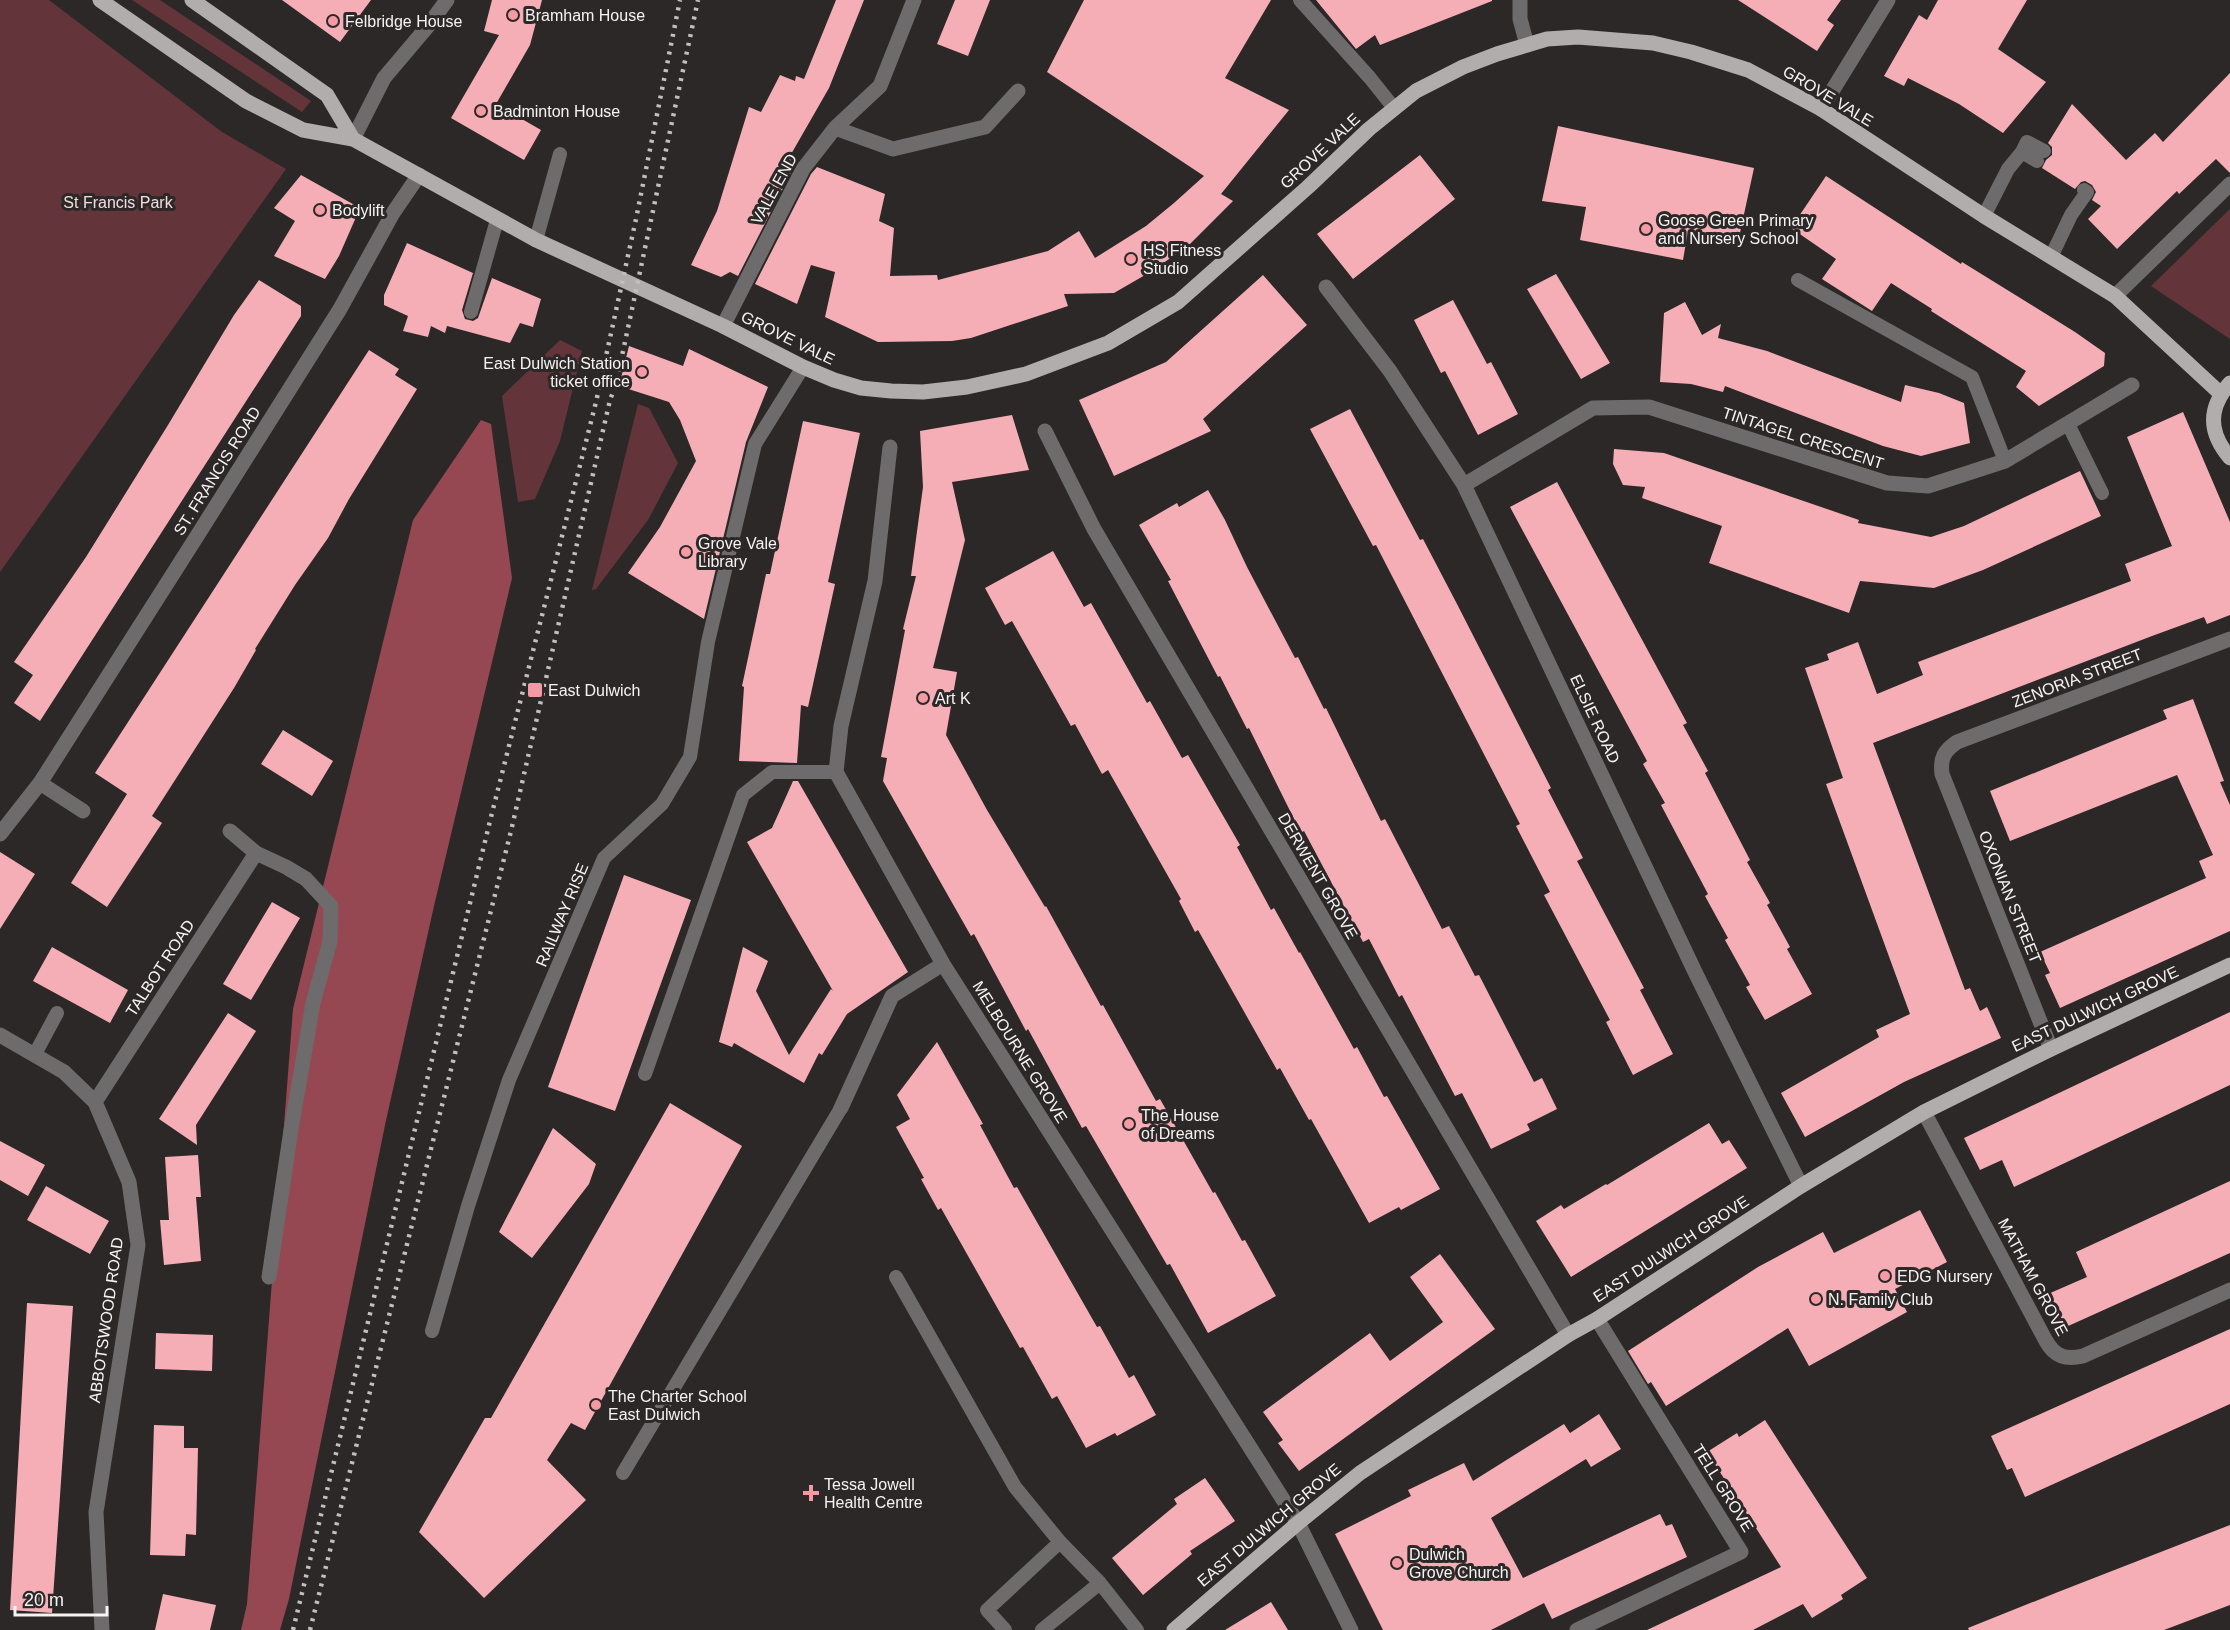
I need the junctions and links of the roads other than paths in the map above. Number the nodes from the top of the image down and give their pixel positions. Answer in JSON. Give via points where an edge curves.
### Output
{"nodes":[{"id":1,"x":100,"y":0,"type":"edge"},
{"id":2,"x":192,"y":0,"type":"edge"},
{"id":3,"x":914,"y":0,"type":"edge"},
{"id":4,"x":1300,"y":0,"type":"edge"},
{"id":5,"x":1520,"y":0,"type":"edge"},
{"id":6,"x":1888,"y":0,"type":"edge"},
{"id":7,"x":443,"y":2,"type":"edge"},
{"id":8,"x":1527,"y":45,"type":"junction"},
{"id":9,"x":1018,"y":91,"type":"dead end"},
{"id":10,"x":1394,"y":108,"type":"junction"},
{"id":11,"x":1821,"y":109,"type":"junction"},
{"id":12,"x":835,"y":128,"type":"junction"},
{"id":13,"x":353,"y":139,"type":"junction"},
{"id":14,"x":560,"y":154,"type":"dead end"},
{"id":15,"x":2040,"y":156,"type":"dead end"},
{"id":16,"x":419,"y":175,"type":"junction"},
{"id":17,"x":2230,"y":184,"type":"edge"},
{"id":18,"x":2087,"y":188,"type":"dead end"},
{"id":19,"x":1984,"y":216,"type":"junction"},
{"id":20,"x":497,"y":220,"type":"junction"},
{"id":21,"x":536,"y":240,"type":"junction"},
{"id":22,"x":2051,"y":257,"type":"junction"},
{"id":23,"x":1798,"y":280,"type":"dead end"},
{"id":24,"x":1326,"y":287,"type":"dead end"},
{"id":25,"x":2115,"y":296,"type":"junction"},
{"id":26,"x":471,"y":312,"type":"dead end"},
{"id":27,"x":723,"y":326,"type":"junction"},
{"id":28,"x":803,"y":367,"type":"junction"},
{"id":29,"x":2132,"y":385,"type":"dead end"},
{"id":30,"x":2225,"y":388,"type":"edge"},
{"id":31,"x":2068,"y":424,"type":"junction"},
{"id":32,"x":1045,"y":431,"type":"dead end"},
{"id":33,"x":890,"y":447,"type":"dead end"},
{"id":34,"x":2230,"y":458,"type":"edge"},
{"id":35,"x":2005,"y":461,"type":"junction"},
{"id":36,"x":1464,"y":485,"type":"junction"},
{"id":37,"x":2102,"y":493,"type":"dead end"},
{"id":38,"x":2230,"y":639,"type":"edge"},
{"id":39,"x":1942,"y":757,"type":"joint"},
{"id":40,"x":836,"y":772,"type":"junction"},
{"id":41,"x":40,"y":783,"type":"junction"},
{"id":42,"x":83,"y":811,"type":"dead end"},
{"id":43,"x":230,"y":831,"type":"dead end"},
{"id":44,"x":0,"y":834,"type":"edge"},
{"id":45,"x":256,"y":853,"type":"junction"},
{"id":46,"x":943,"y":964,"type":"junction"},
{"id":47,"x":2230,"y":965,"type":"edge"},
{"id":48,"x":57,"y":1013,"type":"dead end"},
{"id":49,"x":0,"y":1035,"type":"edge"},
{"id":50,"x":2051,"y":1049,"type":"junction"},
{"id":51,"x":34,"y":1054,"type":"junction"},
{"id":52,"x":645,"y":1074,"type":"dead end"},
{"id":53,"x":95,"y":1102,"type":"junction"},
{"id":54,"x":841,"y":1108,"type":"joint"},
{"id":55,"x":1924,"y":1112,"type":"junction"},
{"id":56,"x":1802,"y":1186,"type":"junction"},
{"id":57,"x":269,"y":1277,"type":"dead end"},
{"id":58,"x":896,"y":1277,"type":"dead end"},
{"id":59,"x":2230,"y":1290,"type":"edge"},
{"id":60,"x":1597,"y":1319,"type":"junction"},
{"id":61,"x":432,"y":1331,"type":"dead end"},
{"id":62,"x":1568,"y":1335,"type":"junction"},
{"id":63,"x":623,"y":1473,"type":"dead end"},
{"id":64,"x":1298,"y":1522,"type":"junction"},
{"id":65,"x":1060,"y":1542,"type":"junction"},
{"id":66,"x":1100,"y":1583,"type":"junction"},
{"id":67,"x":102,"y":1630,"type":"edge"},
{"id":68,"x":1004,"y":1630,"type":"edge"},
{"id":69,"x":1042,"y":1630,"type":"edge"},
{"id":70,"x":1137,"y":1630,"type":"edge"},
{"id":71,"x":1174,"y":1630,"type":"edge"},
{"id":72,"x":1351,"y":1630,"type":"edge"},
{"id":73,"x":1577,"y":1630,"type":"edge"}],
"edges":[{"from":1,"to":13,"type":"main road","via":[[246,101],[303,130]]},
{"from":2,"to":13,"type":"main road","via":[[327,95]]},
{"from":3,"to":12,"type":"street","name":"VALE END","via":[[880,86]]},
{"from":4,"to":10,"type":"lane"},
{"from":5,"to":8,"type":"street"},
{"from":6,"to":11,"type":"street"},
{"from":7,"to":13,"type":"street","via":[[384,78]]},
{"from":8,"to":10,"type":"main road","name":"GROVE VALE","via":[[1438,79]]},
{"from":8,"to":11,"type":"main road","name":"GROVE VALE","via":[[1568,37],[1653,43],[1748,70]]},
{"from":9,"to":12,"type":"street","via":[[985,127],[893,150]]},
{"from":10,"to":28,"type":"main road","name":"GROVE VALE","via":[[1178,302],[1108,343],[1026,374],[922,392],[861,388]]},
{"from":11,"to":19,"type":"main road","name":"GROVE VALE"},
{"from":12,"to":27,"type":"street","name":"VALE END","via":[[803,169]]},
{"from":13,"to":16,"type":"main road","name":"GROVE VALE"},
{"from":14,"to":21,"type":"lane"},
{"from":15,"to":19,"type":"lane","via":[[2022,152],[2008,169]]},
{"from":16,"to":20,"type":"main road","name":"GROVE VALE"},
{"from":16,"to":41,"type":"street","name":"ST. FRANCIS ROAD","via":[[393,213],[340,309]]},
{"from":17,"to":25,"type":"street"},
{"from":18,"to":22,"type":"lane"},
{"from":19,"to":22,"type":"main road","name":"GROVE VALE"},
{"from":20,"to":21,"type":"main road","name":"GROVE VALE"},
{"from":20,"to":26,"type":"lane"},
{"from":21,"to":27,"type":"main road","name":"GROVE VALE"},
{"from":22,"to":25,"type":"main road","name":"GROVE VALE"},
{"from":23,"to":35,"type":"lane","via":[[1971,377]]},
{"from":24,"to":36,"type":"street","name":"ELSIE ROAD","via":[[1390,371]]},
{"from":25,"to":30,"type":"main road","name":"GROVE VALE"},
{"from":27,"to":28,"type":"main road","name":"GROVE VALE"},
{"from":28,"to":61,"type":"lane","name":"RAILWAY RISE","via":[[755,444],[708,642],[690,757],[662,804],[604,858],[509,1080]]},
{"from":29,"to":31,"type":"street","name":"TINTAGEL CRESCENT"},
{"from":30,"to":34,"type":"main road","via":[[2213,416],[2219,444]]},
{"from":31,"to":35,"type":"street","name":"TINTAGEL CRESCENT"},
{"from":31,"to":37,"type":"lane"},
{"from":32,"to":62,"type":"street","name":"DERWENT GROVE","via":[[1094,529]]},
{"from":33,"to":40,"type":"street","via":[[874,581],[841,726]]},
{"from":35,"to":36,"type":"street","name":"TINTAGEL CRESCENT","via":[[1928,486],[1887,483],[1649,407],[1593,408]]},
{"from":36,"to":56,"type":"street","name":"ELSIE ROAD","via":[[1696,974]]},
{"from":38,"to":39,"type":"street","name":"ZENORIA STREET","via":[[1957,742]]},
{"from":39,"to":50,"type":"street","name":"OXONIAN STREET","via":[[1942,774]]},
{"from":40,"to":46,"type":"street","name":"MELBOURNE GROVE"},
{"from":40,"to":52,"type":"lane","via":[[772,772],[743,795]]},
{"from":41,"to":42,"type":"street"},
{"from":41,"to":44,"type":"street","name":"ST. FRANCIS ROAD"},
{"from":43,"to":45,"type":"street"},
{"from":45,"to":53,"type":"street","name":"TALBOT ROAD"},
{"from":45,"to":57,"type":"street","via":[[306,879],[331,906],[330,940],[313,1003]]},
{"from":46,"to":54,"type":"street","via":[[892,996]]},
{"from":46,"to":64,"type":"street","name":"MELBOURNE GROVE"},
{"from":47,"to":50,"type":"main road","name":"EAST DULWICH GROVE"},
{"from":48,"to":51,"type":"lane"},
{"from":49,"to":51,"type":"street","name":"ABBOTSWOOD ROAD"},
{"from":50,"to":55,"type":"main road","name":"EAST DULWICH GROVE"},
{"from":51,"to":53,"type":"street","name":"ABBOTSWOOD ROAD","via":[[63,1072]]},
{"from":53,"to":67,"type":"street","name":"ABBOTSWOOD ROAD","via":[[129,1182],[138,1245],[96,1512]]},
{"from":54,"to":63,"type":"lane"},
{"from":55,"to":56,"type":"main road","name":"EAST DULWICH GROVE"},
{"from":55,"to":59,"type":"street","name":"MATHAM GROVE","via":[[2046,1341],[2061,1357],[2083,1356]]},
{"from":56,"to":60,"type":"main road","name":"EAST DULWICH GROVE"},
{"from":58,"to":65,"type":"lane","via":[[1014,1487]]},
{"from":60,"to":62,"type":"main road","name":"EAST DULWICH GROVE"},
{"from":60,"to":73,"type":"street","name":"TELL GROVE","via":[[1741,1552]]},
{"from":62,"to":64,"type":"main road","name":"EAST DULWICH GROVE","via":[[1360,1473]]},
{"from":64,"to":71,"type":"main road","name":"EAST DULWICH GROVE"},
{"from":64,"to":72,"type":"street","name":"MELBOURNE GROVE"},
{"from":65,"to":66,"type":"lane"},
{"from":65,"to":68,"type":"lane","via":[[987,1610]]},
{"from":66,"to":69,"type":"lane"},
{"from":66,"to":70,"type":"lane"}]}
